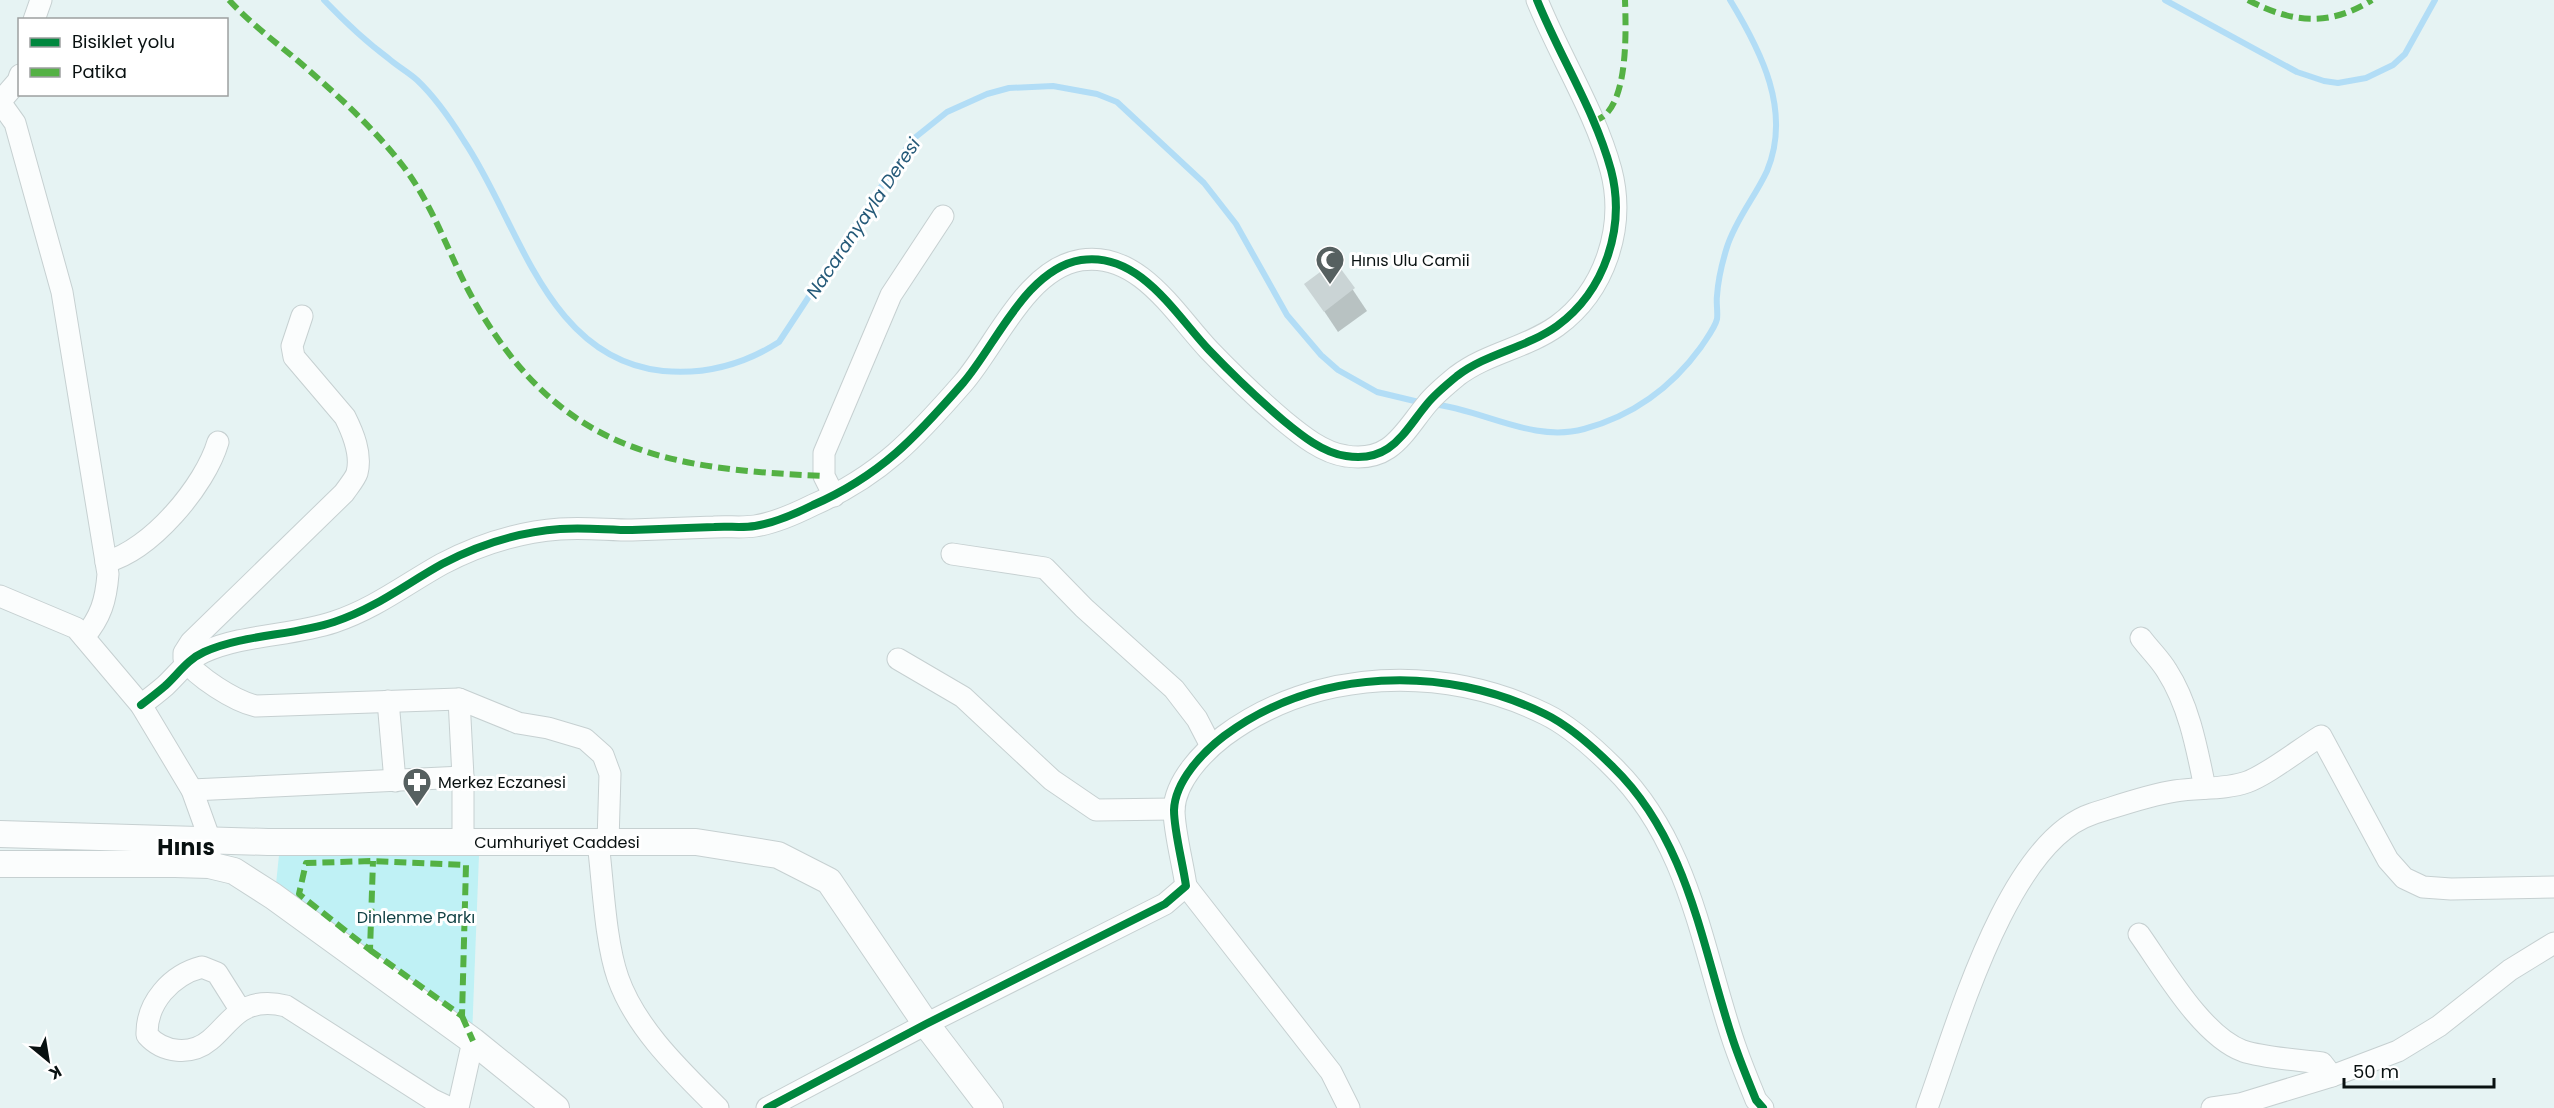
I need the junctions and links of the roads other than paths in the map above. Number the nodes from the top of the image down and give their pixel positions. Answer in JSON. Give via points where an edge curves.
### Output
{"nodes":[{"id":1,"x":41,"y":0,"type":"edge"},
{"id":2,"x":1538,"y":0,"type":"edge"},
{"id":3,"x":35,"y":18,"type":"edge"},
{"id":4,"x":18,"y":81,"type":"edge"},
{"id":5,"x":0,"y":102,"type":"edge"},
{"id":6,"x":943,"y":216,"type":"dead end"},
{"id":7,"x":302,"y":316,"type":"dead end"},
{"id":8,"x":218,"y":442,"type":"dead end"},
{"id":9,"x":834,"y":496,"type":"junction"},
{"id":10,"x":952,"y":554,"type":"dead end"},
{"id":11,"x":106,"y":562,"type":"junction"},
{"id":12,"x":0,"y":596,"type":"edge"},
{"id":13,"x":84,"y":638,"type":"junction"},
{"id":14,"x":2141,"y":638,"type":"dead end"},
{"id":15,"x":898,"y":659,"type":"dead end"},
{"id":16,"x":187,"y":664,"type":"junction"},
{"id":17,"x":459,"y":699,"type":"junction"},
{"id":18,"x":388,"y":701,"type":"junction"},
{"id":19,"x":141,"y":705,"type":"junction"},
{"id":20,"x":1211,"y":746,"type":"junction"},
{"id":21,"x":463,"y":777,"type":"junction"},
{"id":22,"x":394,"y":781,"type":"junction"},
{"id":23,"x":2205,"y":788,"type":"junction"},
{"id":24,"x":192,"y":790,"type":"junction"},
{"id":25,"x":1174,"y":809,"type":"junction"},
{"id":26,"x":0,"y":834,"type":"edge"},
{"id":27,"x":463,"y":842,"type":"junction"},
{"id":28,"x":603,"y":842,"type":"junction"},
{"id":29,"x":210,"y":853,"type":"junction"},
{"id":30,"x":0,"y":864,"type":"edge"},
{"id":31,"x":1186,"y":886,"type":"junction"},
{"id":32,"x":2554,"y":887,"type":"edge"},
{"id":33,"x":2139,"y":934,"type":"dead end"},
{"id":34,"x":2554,"y":943,"type":"edge"},
{"id":35,"x":241,"y":1011,"type":"junction"},
{"id":36,"x":927,"y":1024,"type":"junction"},
{"id":37,"x":473,"y":1041,"type":"junction"},
{"id":38,"x":2332,"y":1076,"type":"junction"},
{"id":39,"x":450,"y":1108,"type":"edge"},
{"id":40,"x":458,"y":1108,"type":"edge"},
{"id":41,"x":556,"y":1108,"type":"edge"},
{"id":42,"x":718,"y":1108,"type":"edge"},
{"id":43,"x":767,"y":1108,"type":"edge"},
{"id":44,"x":990,"y":1108,"type":"edge"},
{"id":45,"x":1349,"y":1108,"type":"edge"},
{"id":46,"x":1763,"y":1108,"type":"edge"},
{"id":47,"x":1927,"y":1108,"type":"edge"},
{"id":48,"x":2212,"y":1108,"type":"edge"}],
"edges":[{"from":1,"to":3,"type":"street"},
{"from":2,"to":9,"type":"street","via":[[1612,173],[1612,246],[1600,278],[1560,324],[1536,339],[1471,366],[1429,400],[1400,441],[1366,456],[1345,456],[1325,449],[1268,407],[1211,352],[1150,284],[1127,268],[1104,259],[1082,260],[1046,275],[1023,300],[969,377],[910,441],[875,472]]},
{"from":4,"to":5,"type":"street"},
{"from":5,"to":11,"type":"street","via":[[15,123],[62,291]]},
{"from":6,"to":9,"type":"street","via":[[891,295],[824,453],[824,476]]},
{"from":7,"to":16,"type":"street","via":[[292,346],[294,357],[345,417],[357,448],[357,474],[344,493],[191,642],[183,653]]},
{"from":8,"to":11,"type":"street","via":[[204,475],[178,510],[139,546]]},
{"from":9,"to":16,"type":"street","via":[[756,526],[558,529],[511,538],[473,549],[356,614],[329,624],[207,650]]},
{"from":10,"to":20,"type":"street","via":[[1045,568],[1174,689]]},
{"from":11,"to":13,"type":"street","via":[[107,595],[96,623]]},
{"from":12,"to":13,"type":"street","via":[[76,628]]},
{"from":13,"to":19,"type":"street"},
{"from":14,"to":23,"type":"street","via":[[2167,671],[2179,696]]},
{"from":15,"to":25,"type":"street","via":[[963,697],[1052,780],[1096,810]]},
{"from":16,"to":18,"type":"street","via":[[228,696],[256,706]]},
{"from":16,"to":19,"type":"street"},
{"from":17,"to":18,"type":"street"},
{"from":17,"to":21,"type":"street"},
{"from":17,"to":28,"type":"street","via":[[518,723],[585,739],[598,749],[610,774]]},
{"from":18,"to":22,"type":"street"},
{"from":19,"to":24,"type":"street"},
{"from":20,"to":25,"type":"street","via":[[1193,766]]},
{"from":20,"to":46,"type":"street","via":[[1278,706],[1366,681],[1410,680],[1462,686],[1504,697],[1546,715],[1615,768],[1662,832],[1704,934],[1732,1038],[1756,1100]]},
{"from":21,"to":22,"type":"street"},
{"from":21,"to":27,"type":"street"},
{"from":22,"to":24,"type":"street"},
{"from":23,"to":32,"type":"street","via":[[2249,781],[2321,736],[2388,860],[2404,878],[2433,888]]},
{"from":23,"to":47,"type":"street","via":[[2174,791],[2089,815],[2069,825],[2047,844],[2029,866],[1987,940]]},
{"from":24,"to":29,"type":"street"},
{"from":25,"to":31,"type":"street"},
{"from":26,"to":29,"type":"main road","name":"Cumhuriyet Caddesi"},
{"from":27,"to":28,"type":"main road","name":"Cumhuriyet Caddesi"},
{"from":27,"to":29,"type":"main road","name":"Cumhuriyet Caddesi"},
{"from":28,"to":36,"type":"main road","name":"Cumhuriyet Caddesi","via":[[696,842],[778,855],[829,881]]},
{"from":28,"to":42,"type":"street","via":[[613,959],[621,987],[659,1048]]},
{"from":29,"to":30,"type":"main road","name":"Cumhuriyet Caddesi"},
{"from":29,"to":37,"type":"main road","name":"Cumhuriyet Caddesi"},
{"from":31,"to":36,"type":"street","via":[[1165,904]]},
{"from":31,"to":45,"type":"street","via":[[1331,1072]]},
{"from":33,"to":38,"type":"street","via":[[2201,1019],[2220,1038],[2245,1052],[2322,1063]]},
{"from":34,"to":38,"type":"street","via":[[2510,970],[2418,1040],[2378,1060]]},
{"from":35,"to":35,"type":"street","via":[[210,1040],[192,1050],[163,1048],[147,1035],[150,1011],[159,998],[182,974],[202,967],[217,973]]},
{"from":35,"to":39,"type":"street","via":[[264,1003],[286,1006]]},
{"from":36,"to":43,"type":"street"},
{"from":36,"to":44,"type":"main road","name":"Cumhuriyet Caddesi"},
{"from":37,"to":40,"type":"street"},
{"from":37,"to":41,"type":"main road","name":"Cumhuriyet Caddesi"},
{"from":38,"to":48,"type":"street","via":[[2240,1104]]}]}
